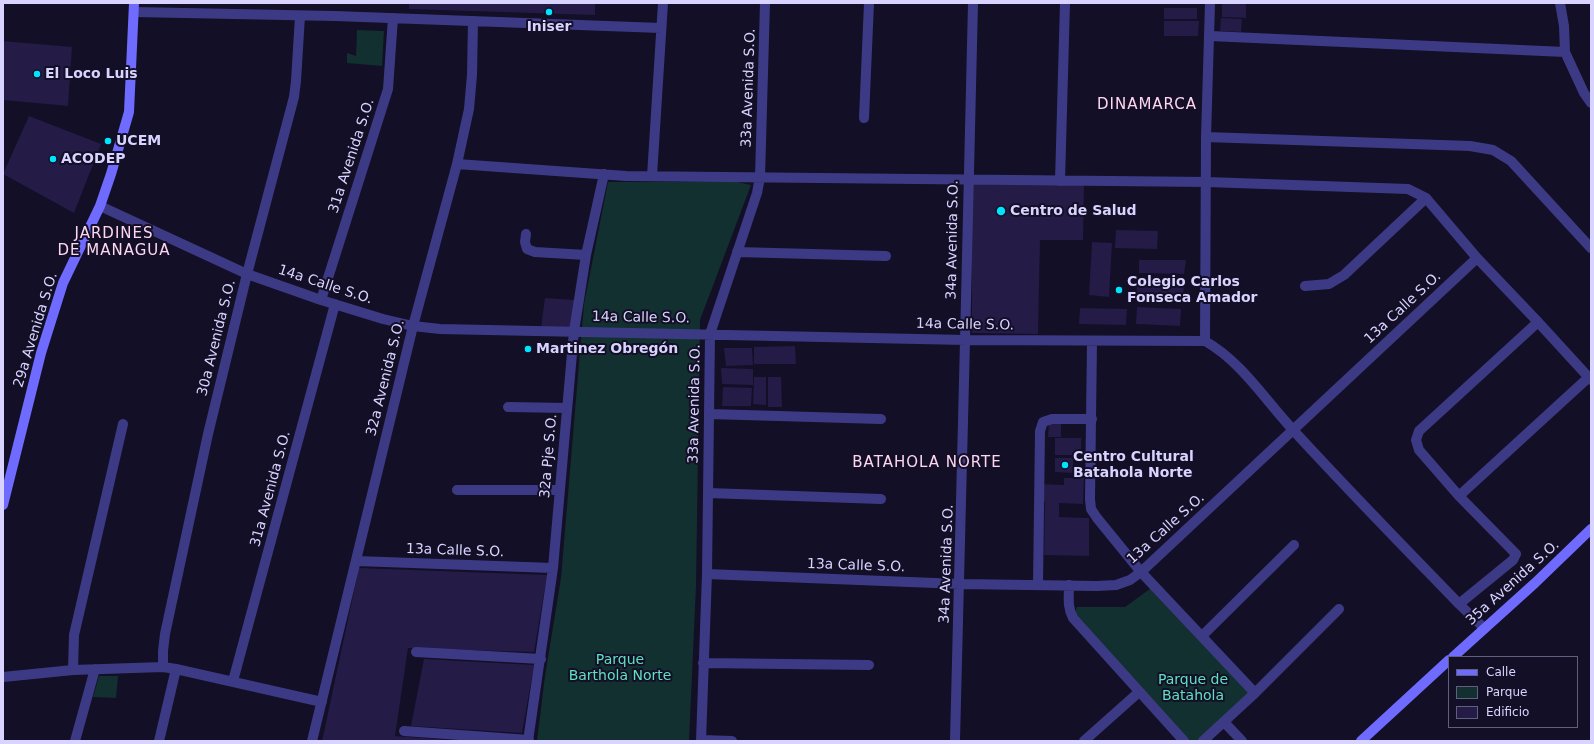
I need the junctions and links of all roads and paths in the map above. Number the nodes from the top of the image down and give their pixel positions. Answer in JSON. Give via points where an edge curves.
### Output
{"nodes":[{"id":1,"x":663,"y":3,"type":"edge"},
{"id":2,"x":765,"y":3,"type":"edge"},
{"id":3,"x":869,"y":3,"type":"edge"},
{"id":4,"x":974,"y":3,"type":"edge"},
{"id":5,"x":1065,"y":3,"type":"edge"},
{"id":6,"x":1210,"y":3,"type":"edge"},
{"id":7,"x":1560,"y":3,"type":"edge"},
{"id":8,"x":134,"y":8,"type":"edge"},
{"id":9,"x":300,"y":16,"type":"junction"},
{"id":10,"x":393,"y":18,"type":"junction"},
{"id":11,"x":473,"y":21,"type":"junction"},
{"id":12,"x":661,"y":28,"type":"junction"},
{"id":13,"x":1210,"y":36,"type":"junction"},
{"id":14,"x":1565,"y":52,"type":"junction"},
{"id":15,"x":1591,"y":103,"type":"edge"},
{"id":16,"x":864,"y":118,"type":"dead end"},
{"id":17,"x":1206,"y":137,"type":"junction"},
{"id":18,"x":457,"y":164,"type":"junction"},
{"id":19,"x":604,"y":174,"type":"junction"},
{"id":20,"x":652,"y":176,"type":"junction"},
{"id":21,"x":760,"y":177,"type":"junction"},
{"id":22,"x":968,"y":179,"type":"junction"},
{"id":23,"x":1060,"y":181,"type":"junction"},
{"id":24,"x":1207,"y":182,"type":"junction"},
{"id":25,"x":1426,"y":198,"type":"junction"},
{"id":26,"x":100,"y":206,"type":"junction"},
{"id":27,"x":526,"y":234,"type":"dead end"},
{"id":28,"x":1591,"y":248,"type":"edge"},
{"id":29,"x":737,"y":252,"type":"junction"},
{"id":30,"x":586,"y":255,"type":"junction"},
{"id":31,"x":886,"y":256,"type":"dead end"},
{"id":32,"x":1477,"y":258,"type":"junction"},
{"id":33,"x":247,"y":274,"type":"junction"},
{"id":34,"x":1305,"y":286,"type":"dead end"},
{"id":35,"x":321,"y":300,"type":"junction"},
{"id":36,"x":335,"y":304,"type":"junction"},
{"id":37,"x":1538,"y":322,"type":"junction"},
{"id":38,"x":413,"y":326,"type":"junction"},
{"id":39,"x":574,"y":331,"type":"junction"},
{"id":40,"x":710,"y":334,"type":"junction"},
{"id":41,"x":966,"y":340,"type":"junction"},
{"id":42,"x":1092,"y":341,"type":"junction"},
{"id":43,"x":1204,"y":341,"type":"junction"},
{"id":44,"x":1590,"y":379,"type":"edge"},
{"id":45,"x":508,"y":407,"type":"dead end"},
{"id":46,"x":567,"y":408,"type":"junction"},
{"id":47,"x":709,"y":414,"type":"junction"},
{"id":48,"x":881,"y":419,"type":"dead end"},
{"id":49,"x":1092,"y":419,"type":"junction"},
{"id":50,"x":123,"y":424,"type":"dead end"},
{"id":51,"x":1293,"y":430,"type":"junction"},
{"id":52,"x":457,"y":490,"type":"dead end"},
{"id":53,"x":560,"y":490,"type":"junction"},
{"id":54,"x":708,"y":493,"type":"junction"},
{"id":55,"x":1459,"y":496,"type":"junction"},
{"id":56,"x":881,"y":499,"type":"dead end"},
{"id":57,"x":3,"y":505,"type":"edge"},
{"id":58,"x":1591,"y":529,"type":"edge"},
{"id":59,"x":1294,"y":545,"type":"dead end"},
{"id":60,"x":356,"y":561,"type":"junction"},
{"id":61,"x":553,"y":568,"type":"junction"},
{"id":62,"x":1141,"y":572,"type":"junction"},
{"id":63,"x":707,"y":574,"type":"junction"},
{"id":64,"x":960,"y":584,"type":"junction"},
{"id":65,"x":1038,"y":585,"type":"junction"},
{"id":66,"x":1069,"y":585,"type":"junction"},
{"id":67,"x":1459,"y":604,"type":"junction"},
{"id":68,"x":1339,"y":609,"type":"dead end"},
{"id":69,"x":1484,"y":628,"type":"junction"},
{"id":70,"x":1202,"y":636,"type":"junction"},
{"id":71,"x":416,"y":652,"type":"dead end"},
{"id":72,"x":1454,"y":656,"type":"edge"},
{"id":73,"x":541,"y":659,"type":"junction"},
{"id":74,"x":1448,"y":661,"type":"edge"},
{"id":75,"x":703,"y":663,"type":"junction"},
{"id":76,"x":870,"y":665,"type":"dead end"},
{"id":77,"x":163,"y":667,"type":"junction"},
{"id":78,"x":95,"y":669,"type":"junction"},
{"id":79,"x":176,"y":669,"type":"junction"},
{"id":80,"x":73,"y":670,"type":"junction"},
{"id":81,"x":3,"y":677,"type":"edge"},
{"id":82,"x":234,"y":681,"type":"junction"},
{"id":83,"x":1139,"y":692,"type":"junction"},
{"id":84,"x":1255,"y":693,"type":"junction"},
{"id":85,"x":322,"y":702,"type":"junction"},
{"id":86,"x":1224,"y":722,"type":"junction"},
{"id":87,"x":404,"y":731,"type":"dead end"},
{"id":88,"x":528,"y":740,"type":"edge"},
{"id":89,"x":75,"y":741,"type":"edge"},
{"id":90,"x":159,"y":741,"type":"edge"},
{"id":91,"x":312,"y":741,"type":"edge"},
{"id":92,"x":701,"y":741,"type":"edge"},
{"id":93,"x":732,"y":741,"type":"edge"},
{"id":94,"x":955,"y":741,"type":"edge"},
{"id":95,"x":1084,"y":741,"type":"edge"},
{"id":96,"x":1184,"y":741,"type":"edge"},
{"id":97,"x":1203,"y":741,"type":"edge"},
{"id":98,"x":1242,"y":741,"type":"edge"},
{"id":99,"x":1361,"y":741,"type":"edge"}],
"edges":[{"from":1,"to":12,"type":"street"},
{"from":2,"to":21,"type":"street","name":"33a Avenida S.O."},
{"from":3,"to":16,"type":"street"},
{"from":4,"to":22,"type":"street","name":"34a Avenida S.O."},
{"from":5,"to":23,"type":"street"},
{"from":6,"to":13,"type":"street"},
{"from":7,"to":14,"type":"street"},
{"from":8,"to":9,"type":"street"},
{"from":8,"to":26,"type":"street","name":"29a Avenida S.O.","via":[[129,112]]},
{"from":9,"to":10,"type":"street"},
{"from":9,"to":33,"type":"street","name":"30a Avenida S.O.","via":[[294,97]]},
{"from":10,"to":11,"type":"street"},
{"from":10,"to":35,"type":"street","name":"31a Avenida S.O.","via":[[388,89]]},
{"from":11,"to":12,"type":"street"},
{"from":11,"to":18,"type":"street","name":"32a Avenida S.O.","via":[[469,109]]},
{"from":12,"to":20,"type":"street"},
{"from":13,"to":14,"type":"street"},
{"from":13,"to":17,"type":"street"},
{"from":14,"to":15,"type":"street"},
{"from":17,"to":24,"type":"street"},
{"from":17,"to":28,"type":"street","via":[[1470,146],[1493,150],[1512,161]]},
{"from":18,"to":19,"type":"street"},
{"from":18,"to":38,"type":"street","name":"32a Avenida S.O."},
{"from":19,"to":20,"type":"street"},
{"from":19,"to":30,"type":"street","name":"32a Pje S.O."},
{"from":20,"to":21,"type":"street"},
{"from":21,"to":22,"type":"street"},
{"from":21,"to":29,"type":"street","name":"33a Avenida S.O."},
{"from":22,"to":23,"type":"street"},
{"from":22,"to":41,"type":"street","name":"34a Avenida S.O."},
{"from":23,"to":24,"type":"street"},
{"from":24,"to":25,"type":"street","via":[[1408,190]]},
{"from":24,"to":43,"type":"street"},
{"from":25,"to":32,"type":"street"},
{"from":25,"to":34,"type":"street","via":[[1344,274],[1329,284]]},
{"from":26,"to":33,"type":"street","name":"14a Calle S.O."},
{"from":26,"to":57,"type":"street","name":"29a Avenida S.O.","via":[[63,283],[41,354]]},
{"from":27,"to":30,"type":"street","via":[[527,249],[535,252]]},
{"from":29,"to":31,"type":"street"},
{"from":29,"to":40,"type":"street","name":"33a Avenida S.O."},
{"from":30,"to":39,"type":"street","name":"32a Pje S.O."},
{"from":32,"to":37,"type":"street"},
{"from":32,"to":51,"type":"street","name":"13a Calle S.O."},
{"from":33,"to":35,"type":"street","name":"14a Calle S.O."},
{"from":33,"to":77,"type":"street","name":"30a Avenida S.O.","via":[[208,434],[165,634]]},
{"from":35,"to":36,"type":"street","name":"14a Calle S.O."},
{"from":36,"to":38,"type":"street","name":"14a Calle S.O."},
{"from":36,"to":82,"type":"street","name":"31a Avenida S.O."},
{"from":37,"to":44,"type":"street"},
{"from":37,"to":55,"type":"street","via":[[1419,431],[1416,440],[1419,450]]},
{"from":38,"to":39,"type":"street","name":"14a Calle S.O.","via":[[440,329]]},
{"from":38,"to":60,"type":"street","name":"32a Avenida S.O."},
{"from":39,"to":40,"type":"street","name":"14a Calle S.O."},
{"from":39,"to":46,"type":"street","name":"32a Pje S.O."},
{"from":40,"to":41,"type":"street","name":"14a Calle S.O."},
{"from":40,"to":47,"type":"street","name":"33a Avenida S.O."},
{"from":41,"to":42,"type":"street","name":"14a Calle S.O."},
{"from":41,"to":64,"type":"street","name":"34a Avenida S.O."},
{"from":42,"to":43,"type":"street","name":"14a Calle S.O."},
{"from":42,"to":49,"type":"street"},
{"from":43,"to":51,"type":"street","via":[[1234,362]]},
{"from":44,"to":55,"type":"street"},
{"from":45,"to":46,"type":"street"},
{"from":46,"to":53,"type":"street","name":"32a Pje S.O."},
{"from":47,"to":48,"type":"street"},
{"from":47,"to":54,"type":"street","name":"33a Avenida S.O."},
{"from":49,"to":62,"type":"street","via":[[1091,509]]},
{"from":49,"to":65,"type":"street","via":[[1052,419],[1043,422],[1040,431]]},
{"from":50,"to":80,"type":"street","via":[[74,635]]},
{"from":51,"to":62,"type":"street","name":"13a Calle S.O."},
{"from":51,"to":67,"type":"street"},
{"from":52,"to":53,"type":"street"},
{"from":53,"to":61,"type":"street","name":"32a Pje S.O."},
{"from":54,"to":56,"type":"street"},
{"from":54,"to":63,"type":"street","name":"33a Avenida S.O."},
{"from":55,"to":67,"type":"street","via":[[1516,554],[1513,560]]},
{"from":58,"to":69,"type":"street","name":"35a Avenida S.O."},
{"from":59,"to":70,"type":"street"},
{"from":60,"to":61,"type":"street","name":"13a Calle S.O."},
{"from":60,"to":85,"type":"street","name":"32a Avenida S.O."},
{"from":61,"to":73,"type":"street","name":"32a Pje S.O."},
{"from":62,"to":66,"type":"street","name":"13a Calle S.O.","via":[[1130,580],[1116,585]]},
{"from":62,"to":70,"type":"street"},
{"from":63,"to":64,"type":"street","name":"13a Calle S.O."},
{"from":63,"to":75,"type":"street","name":"33a Avenida S.O."},
{"from":64,"to":65,"type":"street","name":"13a Calle S.O."},
{"from":64,"to":94,"type":"street","name":"34a Avenida S.O."},
{"from":65,"to":66,"type":"street","name":"13a Calle S.O."},
{"from":66,"to":83,"type":"street","via":[[1069,612]]},
{"from":67,"to":69,"type":"street"},
{"from":68,"to":84,"type":"street"},
{"from":69,"to":72,"type":"street","name":"35a Avenida S.O."},
{"from":70,"to":84,"type":"street"},
{"from":71,"to":73,"type":"street"},
{"from":73,"to":88,"type":"street","name":"32a Pje S.O."},
{"from":74,"to":99,"type":"street"},
{"from":75,"to":76,"type":"street"},
{"from":75,"to":92,"type":"street","name":"33a Avenida S.O."},
{"from":77,"to":78,"type":"street"},
{"from":77,"to":79,"type":"street"},
{"from":78,"to":80,"type":"street"},
{"from":78,"to":89,"type":"street"},
{"from":79,"to":82,"type":"street"},
{"from":79,"to":90,"type":"street"},
{"from":80,"to":81,"type":"street"},
{"from":82,"to":85,"type":"street"},
{"from":83,"to":95,"type":"street"},
{"from":83,"to":96,"type":"street"},
{"from":84,"to":86,"type":"street"},
{"from":85,"to":91,"type":"street","name":"32a Avenida S.O."},
{"from":86,"to":97,"type":"street"},
{"from":86,"to":98,"type":"street"},
{"from":87,"to":88,"type":"street"},
{"from":92,"to":93,"type":"street"}]}
